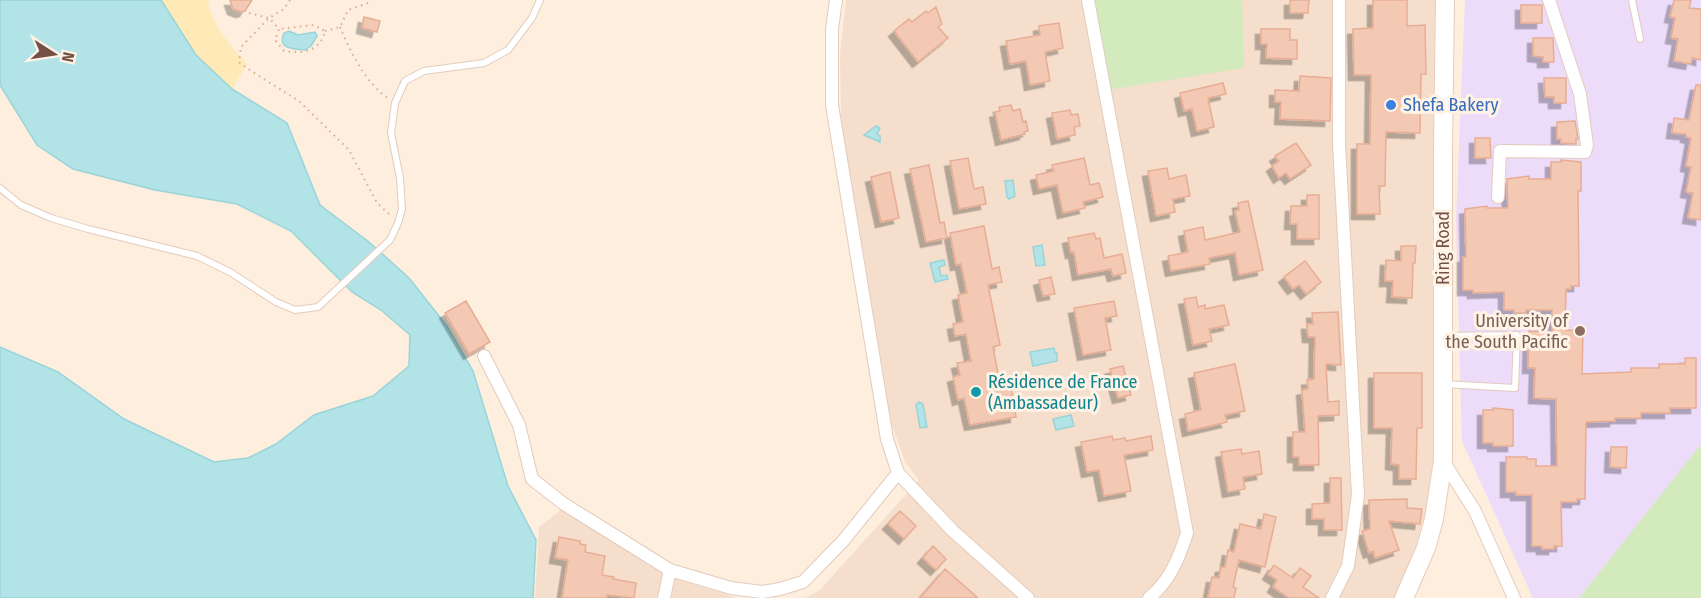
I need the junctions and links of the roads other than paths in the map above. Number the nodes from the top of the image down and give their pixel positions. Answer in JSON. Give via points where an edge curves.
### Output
{"nodes":[{"id":1,"x":540,"y":0,"type":"edge"},
{"id":2,"x":836,"y":0,"type":"edge"},
{"id":3,"x":1088,"y":0,"type":"edge"},
{"id":4,"x":1339,"y":0,"type":"edge"},
{"id":5,"x":1445,"y":0,"type":"edge"},
{"id":6,"x":1549,"y":0,"type":"edge"},
{"id":7,"x":1632,"y":0,"type":"edge"},
{"id":8,"x":1640,"y":39,"type":"dead end"},
{"id":9,"x":0,"y":188,"type":"edge"},
{"id":10,"x":1498,"y":197,"type":"dead end"},
{"id":11,"x":1444,"y":336,"type":"junction"},
{"id":12,"x":484,"y":356,"type":"dead end"},
{"id":13,"x":1444,"y":384,"type":"junction"},
{"id":14,"x":1443,"y":461,"type":"junction"},
{"id":15,"x":898,"y":473,"type":"junction"},
{"id":16,"x":670,"y":570,"type":"junction"},
{"id":17,"x":664,"y":598,"type":"edge"},
{"id":18,"x":1028,"y":598,"type":"edge"},
{"id":19,"x":1149,"y":598,"type":"edge"},
{"id":20,"x":1332,"y":598,"type":"edge"},
{"id":21,"x":1404,"y":598,"type":"edge"},
{"id":22,"x":1514,"y":598,"type":"edge"}],
"edges":[{"from":1,"to":9,"type":"lane","via":[[508,50],[484,63],[424,71],[405,81],[395,103],[391,133],[400,178],[402,209],[398,223],[390,240],[318,307],[296,310],[197,256],[51,218],[21,205]]},
{"from":2,"to":15,"type":"street","via":[[832,105],[888,439]]},
{"from":3,"to":19,"type":"street","via":[[1187,533],[1179,558],[1161,588]]},
{"from":4,"to":20,"type":"street","via":[[1339,144],[1358,495],[1348,566]]},
{"from":5,"to":11,"type":"main road","name":"Ring Road"},
{"from":6,"to":10,"type":"street","via":[[1580,94],[1587,145],[1585,152],[1500,151]]},
{"from":7,"to":8,"type":"lane"},
{"from":11,"to":13,"type":"main road","name":"Ring Road"},
{"from":11,"to":13,"type":"lane","via":[[1516,335],[1515,388]]},
{"from":12,"to":16,"type":"street","via":[[519,424],[532,479],[564,504]]},
{"from":13,"to":14,"type":"main road","name":"Ring Road"},
{"from":14,"to":21,"type":"main road","name":"Ring Road","via":[[1426,548]]},
{"from":14,"to":22,"type":"street","via":[[1475,511]]},
{"from":15,"to":16,"type":"street","via":[[843,541],[803,582],[762,592],[731,588]]},
{"from":15,"to":18,"type":"street"},
{"from":16,"to":17,"type":"street"}]}
